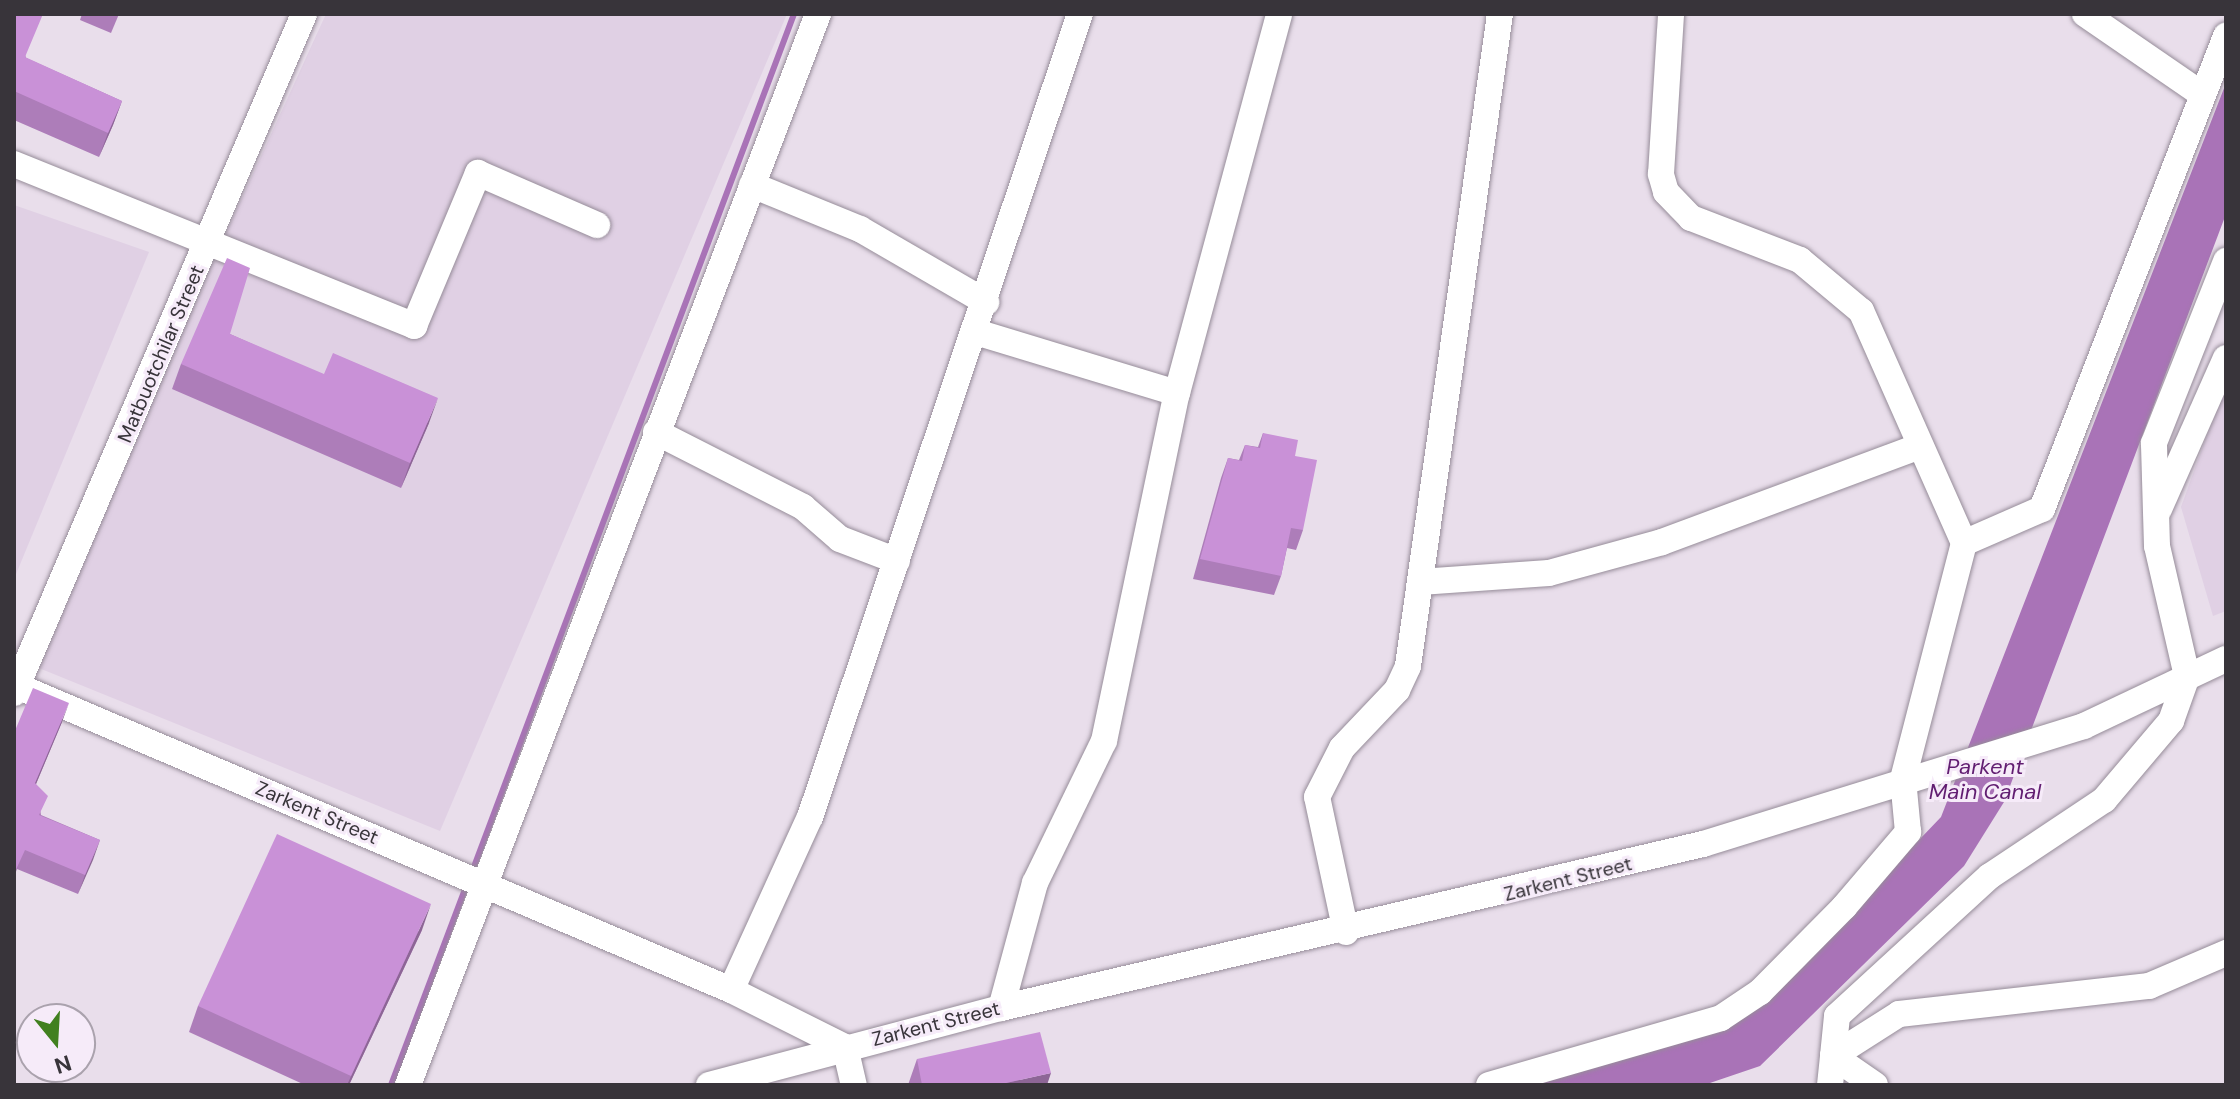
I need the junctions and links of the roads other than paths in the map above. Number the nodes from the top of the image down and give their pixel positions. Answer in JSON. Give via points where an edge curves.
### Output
{"nodes":[{"id":1,"x":304,"y":14,"type":"edge"},
{"id":2,"x":818,"y":14,"type":"edge"},
{"id":3,"x":1080,"y":14,"type":"edge"},
{"id":4,"x":1279,"y":14,"type":"edge"},
{"id":5,"x":1500,"y":14,"type":"edge"},
{"id":6,"x":1671,"y":14,"type":"edge"},
{"id":7,"x":2085,"y":14,"type":"edge"},
{"id":8,"x":2226,"y":36,"type":"edge"},
{"id":9,"x":2200,"y":93,"type":"junction"},
{"id":10,"x":14,"y":164,"type":"edge"},
{"id":11,"x":752,"y":185,"type":"junction"},
{"id":12,"x":597,"y":225,"type":"dead end"},
{"id":13,"x":208,"y":245,"type":"junction"},
{"id":14,"x":2226,"y":261,"type":"edge"},
{"id":15,"x":986,"y":302,"type":"junction"},
{"id":16,"x":976,"y":332,"type":"junction"},
{"id":17,"x":2226,"y":358,"type":"edge"},
{"id":18,"x":1177,"y":393,"type":"junction"},
{"id":19,"x":656,"y":432,"type":"junction"},
{"id":20,"x":1920,"y":446,"type":"junction"},
{"id":21,"x":2156,"y":516,"type":"junction"},
{"id":22,"x":1964,"y":543,"type":"junction"},
{"id":23,"x":897,"y":561,"type":"junction"},
{"id":24,"x":1420,"y":582,"type":"junction"},
{"id":25,"x":2226,"y":659,"type":"edge"},
{"id":26,"x":2187,"y":676,"type":"junction"},
{"id":27,"x":15,"y":690,"type":"edge"},
{"id":28,"x":1903,"y":779,"type":"junction"},
{"id":29,"x":475,"y":879,"type":"junction"},
{"id":30,"x":1346,"y":932,"type":"junction"},
{"id":31,"x":2226,"y":953,"type":"edge"},
{"id":32,"x":731,"y":990,"type":"junction"},
{"id":33,"x":1001,"y":1008,"type":"junction"},
{"id":34,"x":845,"y":1047,"type":"junction"},
{"id":35,"x":1833,"y":1056,"type":"junction"},
{"id":36,"x":408,"y":1085,"type":"edge"},
{"id":37,"x":709,"y":1085,"type":"edge"},
{"id":38,"x":854,"y":1085,"type":"edge"},
{"id":39,"x":1489,"y":1085,"type":"edge"},
{"id":40,"x":1830,"y":1085,"type":"edge"},
{"id":41,"x":1875,"y":1085,"type":"edge"}],
"edges":[{"from":1,"to":13,"type":"street","name":"Matbuotchilar Street"},
{"from":2,"to":11,"type":"street"},
{"from":3,"to":15,"type":"street"},
{"from":4,"to":18,"type":"street"},
{"from":5,"to":24,"type":"street"},
{"from":6,"to":20,"type":"street","via":[[1661,174],[1666,192],[1691,218],[1800,260],[1861,311]]},
{"from":7,"to":9,"type":"street"},
{"from":8,"to":9,"type":"street"},
{"from":9,"to":22,"type":"street","via":[[2042,509]]},
{"from":10,"to":13,"type":"street"},
{"from":11,"to":15,"type":"street","via":[[860,229]]},
{"from":11,"to":19,"type":"street"},
{"from":12,"to":13,"type":"street","via":[[478,173],[414,326]]},
{"from":13,"to":27,"type":"street","name":"Matbuotchilar Street"},
{"from":14,"to":21,"type":"street","via":[[2154,443]]},
{"from":15,"to":16,"type":"street"},
{"from":16,"to":18,"type":"street"},
{"from":16,"to":23,"type":"street"},
{"from":17,"to":21,"type":"street"},
{"from":18,"to":33,"type":"street","via":[[1104,741],[1035,883]]},
{"from":19,"to":23,"type":"street","via":[[803,507],[840,539]]},
{"from":19,"to":29,"type":"street"},
{"from":20,"to":22,"type":"street"},
{"from":20,"to":24,"type":"street","via":[[1662,542],[1549,573]]},
{"from":21,"to":26,"type":"street"},
{"from":22,"to":28,"type":"street"},
{"from":23,"to":32,"type":"street","via":[[810,817]]},
{"from":24,"to":30,"type":"street","via":[[1408,666],[1397,690],[1363,718],[1317,797]]},
{"from":25,"to":26,"type":"street","name":"Zarkent Street"},
{"from":26,"to":28,"type":"street","name":"Zarkent Street","via":[[2032,744]]},
{"from":26,"to":35,"type":"street","via":[[2171,721],[2104,800],[1990,876],[1837,1016]]},
{"from":27,"to":29,"type":"street","name":"Zarkent Street"},
{"from":28,"to":30,"type":"street","name":"Zarkent Street","via":[[1613,869]]},
{"from":28,"to":39,"type":"street","via":[[1908,832],[1760,992],[1721,1018]]},
{"from":29,"to":32,"type":"street","name":"Zarkent Street"},
{"from":29,"to":36,"type":"street"},
{"from":30,"to":33,"type":"street","name":"Zarkent Street"},
{"from":31,"to":35,"type":"street","via":[[2149,986],[1899,1014]]},
{"from":32,"to":34,"type":"street","name":"Zarkent Street"},
{"from":33,"to":34,"type":"street","name":"Zarkent Street"},
{"from":34,"to":37,"type":"street"},
{"from":34,"to":38,"type":"street"},
{"from":35,"to":40,"type":"street"},
{"from":35,"to":41,"type":"street"}]}
